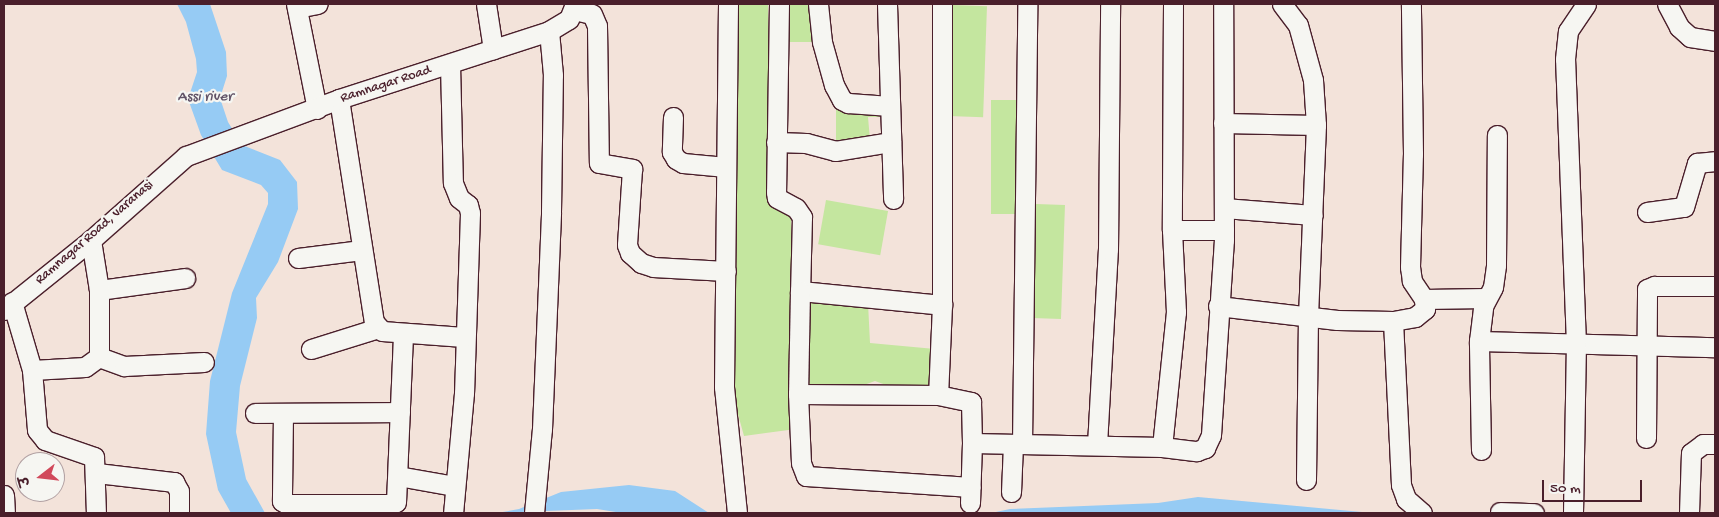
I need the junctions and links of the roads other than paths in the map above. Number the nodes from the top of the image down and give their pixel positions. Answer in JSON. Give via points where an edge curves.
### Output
{"nodes":[{"id":1,"x":318,"y":4,"type":"edge"},
{"id":2,"x":486,"y":4,"type":"edge"},
{"id":3,"x":728,"y":4,"type":"edge"},
{"id":4,"x":779,"y":4,"type":"edge"},
{"id":5,"x":818,"y":4,"type":"edge"},
{"id":6,"x":887,"y":4,"type":"edge"},
{"id":7,"x":942,"y":4,"type":"edge"},
{"id":8,"x":1027,"y":4,"type":"edge"},
{"id":9,"x":1110,"y":4,"type":"edge"},
{"id":10,"x":1173,"y":4,"type":"edge"},
{"id":11,"x":1223,"y":4,"type":"edge"},
{"id":12,"x":1282,"y":4,"type":"edge"},
{"id":13,"x":1411,"y":4,"type":"edge"},
{"id":14,"x":1586,"y":4,"type":"edge"},
{"id":15,"x":1667,"y":4,"type":"edge"},
{"id":16,"x":296,"y":6,"type":"edge"},
{"id":17,"x":575,"y":7,"type":"edge"},
{"id":18,"x":549,"y":31,"type":"junction"},
{"id":19,"x":1715,"y":41,"type":"edge"},
{"id":20,"x":493,"y":49,"type":"junction"},
{"id":21,"x":450,"y":64,"type":"junction"},
{"id":22,"x":338,"y":100,"type":"junction"},
{"id":23,"x":890,"y":106,"type":"junction"},
{"id":24,"x":317,"y":109,"type":"junction"},
{"id":25,"x":672,"y":117,"type":"dead end"},
{"id":26,"x":1223,"y":123,"type":"junction"},
{"id":27,"x":1316,"y":125,"type":"junction"},
{"id":28,"x":1497,"y":135,"type":"dead end"},
{"id":29,"x":776,"y":142,"type":"junction"},
{"id":30,"x":891,"y":142,"type":"junction"},
{"id":31,"x":186,"y":156,"type":"joint"},
{"id":32,"x":1715,"y":161,"type":"edge"},
{"id":33,"x":726,"y":167,"type":"junction"},
{"id":34,"x":893,"y":199,"type":"dead end"},
{"id":35,"x":1224,"y":208,"type":"junction"},
{"id":36,"x":1647,"y":212,"type":"dead end"},
{"id":37,"x":1313,"y":215,"type":"junction"},
{"id":38,"x":1172,"y":230,"type":"junction"},
{"id":39,"x":1224,"y":230,"type":"junction"},
{"id":40,"x":91,"y":240,"type":"junction"},
{"id":41,"x":361,"y":250,"type":"junction"},
{"id":42,"x":298,"y":258,"type":"dead end"},
{"id":43,"x":726,"y":270,"type":"junction"},
{"id":44,"x":185,"y":278,"type":"dead end"},
{"id":45,"x":1715,"y":286,"type":"edge"},
{"id":46,"x":99,"y":290,"type":"junction"},
{"id":47,"x":800,"y":291,"type":"junction"},
{"id":48,"x":1486,"y":298,"type":"junction"},
{"id":49,"x":1424,"y":299,"type":"junction"},
{"id":50,"x":942,"y":305,"type":"junction"},
{"id":51,"x":8,"y":306,"type":"edge"},
{"id":52,"x":1218,"y":306,"type":"junction"},
{"id":53,"x":1308,"y":316,"type":"junction"},
{"id":54,"x":1393,"y":321,"type":"junction"},
{"id":55,"x":378,"y":328,"type":"junction"},
{"id":56,"x":403,"y":333,"type":"junction"},
{"id":57,"x":464,"y":337,"type":"junction"},
{"id":58,"x":1479,"y":341,"type":"junction"},
{"id":59,"x":1576,"y":344,"type":"junction"},
{"id":60,"x":1644,"y":345,"type":"junction"},
{"id":61,"x":1715,"y":347,"type":"edge"},
{"id":62,"x":311,"y":349,"type":"dead end"},
{"id":63,"x":99,"y":357,"type":"junction"},
{"id":64,"x":204,"y":362,"type":"dead end"},
{"id":65,"x":32,"y":370,"type":"junction"},
{"id":66,"x":798,"y":394,"type":"junction"},
{"id":67,"x":938,"y":396,"type":"junction"},
{"id":68,"x":400,"y":412,"type":"junction"},
{"id":69,"x":255,"y":413,"type":"dead end"},
{"id":70,"x":283,"y":413,"type":"junction"},
{"id":71,"x":1646,"y":438,"type":"dead end"},
{"id":72,"x":972,"y":443,"type":"junction"},
{"id":73,"x":1018,"y":444,"type":"junction"},
{"id":74,"x":1715,"y":444,"type":"edge"},
{"id":75,"x":1097,"y":446,"type":"junction"},
{"id":76,"x":1162,"y":447,"type":"junction"},
{"id":77,"x":1481,"y":450,"type":"dead end"},
{"id":78,"x":97,"y":473,"type":"junction"},
{"id":79,"x":398,"y":476,"type":"junction"},
{"id":80,"x":1306,"y":480,"type":"dead end"},
{"id":81,"x":455,"y":486,"type":"junction"},
{"id":82,"x":1012,"y":492,"type":"dead end"},
{"id":83,"x":4,"y":495,"type":"edge"},
{"id":84,"x":534,"y":506,"type":"edge"},
{"id":85,"x":737,"y":508,"type":"edge"},
{"id":86,"x":1421,"y":511,"type":"edge"},
{"id":87,"x":1500,"y":512,"type":"dead end"},
{"id":88,"x":5,"y":513,"type":"edge"},
{"id":89,"x":96,"y":513,"type":"edge"},
{"id":90,"x":179,"y":513,"type":"edge"},
{"id":91,"x":453,"y":513,"type":"edge"},
{"id":92,"x":1534,"y":513,"type":"edge"},
{"id":93,"x":1573,"y":513,"type":"edge"},
{"id":94,"x":1689,"y":513,"type":"edge"}],
"edges":[{"from":1,"to":16,"type":"street"},
{"from":2,"to":20,"type":"street"},
{"from":3,"to":33,"type":"street"},
{"from":4,"to":29,"type":"street","via":[[781,28]]},
{"from":5,"to":23,"type":"street","via":[[822,42],[834,85],[842,100]]},
{"from":6,"to":23,"type":"street"},
{"from":7,"to":50,"type":"street"},
{"from":8,"to":73,"type":"street"},
{"from":9,"to":75,"type":"street","via":[[1108,249]]},
{"from":10,"to":38,"type":"street"},
{"from":11,"to":26,"type":"street"},
{"from":12,"to":27,"type":"street","via":[[1298,24],[1313,80]]},
{"from":13,"to":49,"type":"street","via":[[1413,154],[1410,268],[1412,281]]},
{"from":14,"to":59,"type":"street","via":[[1568,31],[1565,59]]},
{"from":15,"to":19,"type":"street","via":[[1679,27],[1690,37]]},
{"from":16,"to":24,"type":"street"},
{"from":17,"to":18,"type":"street","name":"Ramnagar Road","via":[[569,19]]},
{"from":17,"to":43,"type":"street","via":[[592,14],[597,26],[599,163],[632,169],[627,245],[630,253],[641,264],[653,267]]},
{"from":18,"to":20,"type":"street","name":"Ramnagar Road"},
{"from":18,"to":84,"type":"street","via":[[553,75],[551,212],[542,429]]},
{"from":20,"to":21,"type":"street","name":"Ramnagar Road"},
{"from":21,"to":22,"type":"street","name":"Ramnagar Road"},
{"from":21,"to":57,"type":"street","via":[[453,183],[470,212]]},
{"from":22,"to":24,"type":"street","name":"Ramnagar Road"},
{"from":22,"to":41,"type":"street"},
{"from":23,"to":30,"type":"street"},
{"from":24,"to":31,"type":"street","name":"Ramnagar Road"},
{"from":25,"to":33,"type":"street","via":[[672,152],[676,159],[683,163]]},
{"from":26,"to":27,"type":"street"},
{"from":26,"to":35,"type":"street"},
{"from":27,"to":37,"type":"street"},
{"from":28,"to":48,"type":"street","via":[[1496,265],[1493,287]]},
{"from":29,"to":30,"type":"street","via":[[806,144],[835,151]]},
{"from":29,"to":47,"type":"street","via":[[777,198],[796,208],[802,217]]},
{"from":30,"to":34,"type":"street"},
{"from":31,"to":40,"type":"street","name":"Ramnagar Road, varanasi"},
{"from":32,"to":36,"type":"street","via":[[1697,163],[1684,207]]},
{"from":33,"to":43,"type":"street"},
{"from":35,"to":37,"type":"street"},
{"from":35,"to":39,"type":"street"},
{"from":37,"to":53,"type":"street"},
{"from":38,"to":39,"type":"street"},
{"from":38,"to":76,"type":"street","via":[[1176,312]]},
{"from":39,"to":52,"type":"street"},
{"from":40,"to":46,"type":"street"},
{"from":40,"to":51,"type":"street","name":"Ramnagar Road, varanasi"},
{"from":41,"to":42,"type":"street"},
{"from":41,"to":55,"type":"street","via":[[371,312]]},
{"from":43,"to":85,"type":"street","via":[[724,387]]},
{"from":44,"to":46,"type":"street"},
{"from":45,"to":60,"type":"street","via":[[1654,286],[1646,289]]},
{"from":46,"to":63,"type":"street"},
{"from":47,"to":50,"type":"street"},
{"from":47,"to":66,"type":"street"},
{"from":48,"to":49,"type":"street"},
{"from":48,"to":58,"type":"street"},
{"from":49,"to":54,"type":"street","via":[[1425,309],[1416,317]]},
{"from":50,"to":67,"type":"street"},
{"from":51,"to":65,"type":"street"},
{"from":52,"to":53,"type":"street"},
{"from":52,"to":76,"type":"street","via":[[1210,435],[1205,448],[1196,451]]},
{"from":53,"to":54,"type":"street"},
{"from":53,"to":80,"type":"street"},
{"from":54,"to":86,"type":"street","via":[[1401,485],[1406,499]]},
{"from":55,"to":56,"type":"street"},
{"from":55,"to":62,"type":"street"},
{"from":56,"to":57,"type":"street"},
{"from":56,"to":68,"type":"street"},
{"from":57,"to":81,"type":"street","via":[[464,394]]},
{"from":58,"to":59,"type":"street"},
{"from":58,"to":77,"type":"street"},
{"from":59,"to":60,"type":"street"},
{"from":59,"to":93,"type":"street"},
{"from":60,"to":61,"type":"street"},
{"from":60,"to":71,"type":"street"},
{"from":63,"to":64,"type":"street","via":[[124,366]]},
{"from":63,"to":65,"type":"street","via":[[85,367]]},
{"from":65,"to":78,"type":"street","via":[[40,436],[90,453]]},
{"from":66,"to":67,"type":"street"},
{"from":66,"to":72,"type":"street","via":[[801,463],[806,476],[970,495]]},
{"from":67,"to":72,"type":"street","via":[[971,402]]},
{"from":68,"to":70,"type":"street"},
{"from":68,"to":79,"type":"street"},
{"from":69,"to":70,"type":"street"},
{"from":70,"to":79,"type":"street","via":[[281,495],[287,504],[390,504],[396,502],[398,495]]},
{"from":72,"to":73,"type":"street"},
{"from":73,"to":75,"type":"street"},
{"from":73,"to":82,"type":"street"},
{"from":74,"to":94,"type":"street","via":[[1703,444],[1691,453]]},
{"from":75,"to":76,"type":"street"},
{"from":78,"to":89,"type":"street"},
{"from":78,"to":90,"type":"street","via":[[174,482],[180,491]]},
{"from":79,"to":81,"type":"street"},
{"from":81,"to":91,"type":"street"},
{"from":83,"to":88,"type":"street"},
{"from":87,"to":92,"type":"street"}]}
